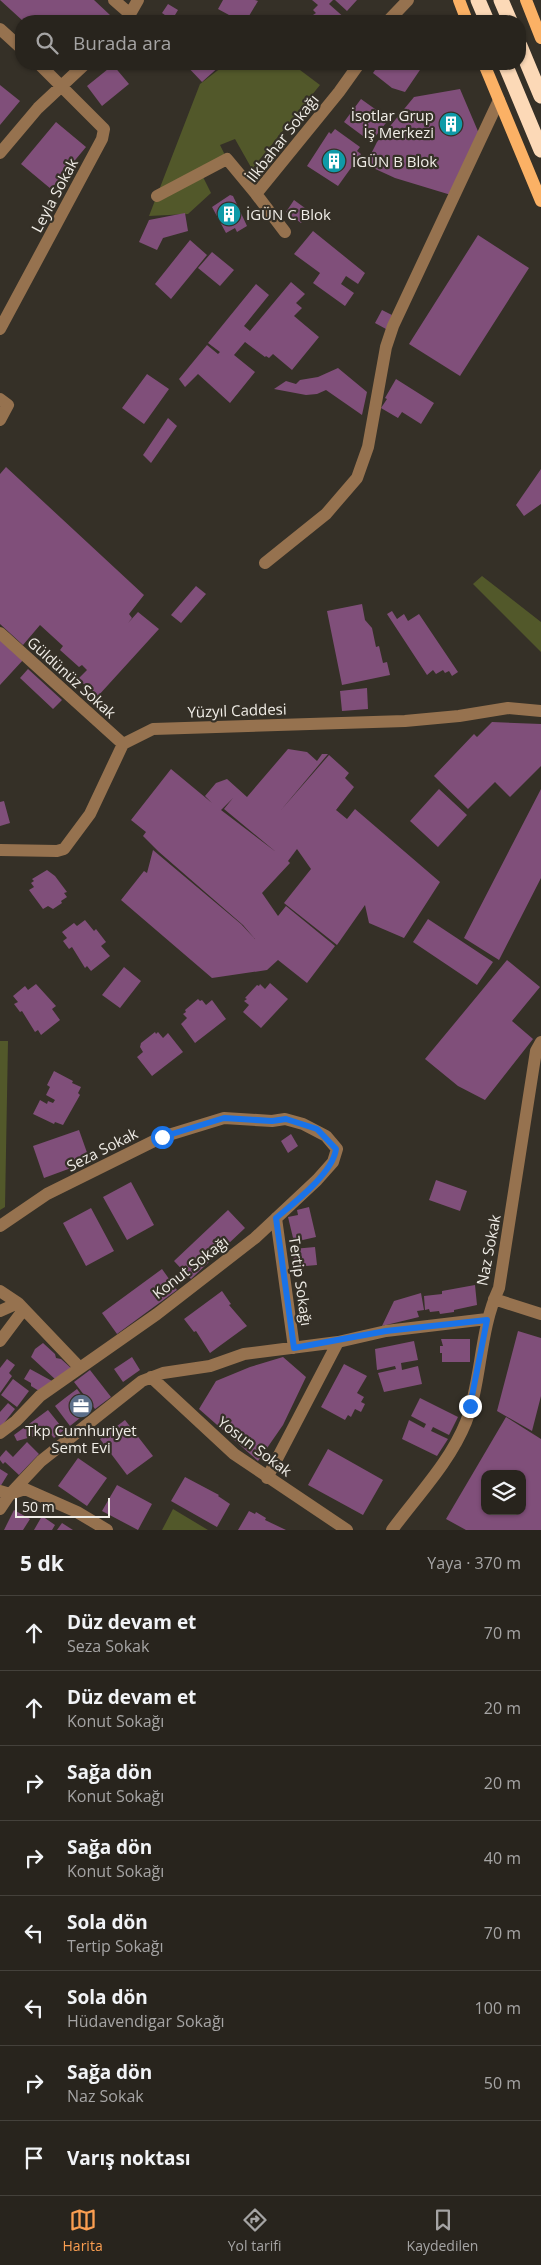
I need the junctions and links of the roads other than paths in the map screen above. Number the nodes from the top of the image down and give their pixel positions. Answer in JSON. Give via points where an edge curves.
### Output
{"nodes":[{"id":1,"x":114,"y":0,"type":"edge"},
{"id":2,"x":138,"y":0,"type":"edge"},
{"id":3,"x":408,"y":0,"type":"edge"},
{"id":4,"x":459,"y":0,"type":"edge"},
{"id":5,"x":478,"y":0,"type":"edge"},
{"id":6,"x":502,"y":0,"type":"edge"},
{"id":7,"x":530,"y":2,"type":"edge"},
{"id":8,"x":126,"y":15,"type":"edge"},
{"id":9,"x":130,"y":15,"type":"edge"},
{"id":10,"x":394,"y":15,"type":"edge"},
{"id":11,"x":465,"y":15,"type":"edge"},
{"id":12,"x":484,"y":15,"type":"edge"},
{"id":13,"x":508,"y":15,"type":"edge"},
{"id":14,"x":0,"y":29,"type":"edge"},
{"id":15,"x":541,"y":38,"type":"edge"},
{"id":16,"x":15,"y":43,"type":"edge"},
{"id":17,"x":526,"y":60,"type":"edge"},
{"id":18,"x":46,"y":70,"type":"edge"},
{"id":19,"x":77,"y":70,"type":"edge"},
{"id":20,"x":355,"y":70,"type":"edge"},
{"id":21,"x":486,"y":70,"type":"edge"},
{"id":22,"x":508,"y":70,"type":"edge"},
{"id":23,"x":62,"y":84,"type":"junction"},
{"id":24,"x":541,"y":96,"type":"edge"},
{"id":25,"x":499,"y":100,"type":"junction"},
{"id":26,"x":541,"y":150,"type":"edge"},
{"id":27,"x":0,"y":153,"type":"edge"},
{"id":28,"x":256,"y":194,"type":"junction"},
{"id":29,"x":157,"y":196,"type":"dead end"},
{"id":30,"x":541,"y":201,"type":"edge"},
{"id":31,"x":285,"y":232,"type":"dead end"},
{"id":32,"x":0,"y":329,"type":"edge"},
{"id":33,"x":0,"y":398,"type":"edge"},
{"id":34,"x":0,"y":420,"type":"edge"},
{"id":35,"x":265,"y":563,"type":"dead end"},
{"id":36,"x":0,"y":634,"type":"edge"},
{"id":37,"x":541,"y":711,"type":"edge"},
{"id":38,"x":123,"y":744,"type":"junction"},
{"id":39,"x":0,"y":850,"type":"edge"},
{"id":40,"x":541,"y":1042,"type":"edge"},
{"id":41,"x":286,"y":1119,"type":"joint"},
{"id":42,"x":276,"y":1218,"type":"junction"},
{"id":43,"x":0,"y":1226,"type":"edge"},
{"id":44,"x":0,"y":1291,"type":"edge"},
{"id":45,"x":494,"y":1299,"type":"junction"},
{"id":46,"x":21,"y":1306,"type":"junction"},
{"id":47,"x":0,"y":1311,"type":"edge"},
{"id":48,"x":541,"y":1314,"type":"edge"},
{"id":49,"x":487,"y":1320,"type":"junction"},
{"id":50,"x":0,"y":1341,"type":"edge"},
{"id":51,"x":338,"y":1342,"type":"junction"},
{"id":52,"x":294,"y":1348,"type":"junction"},
{"id":53,"x":79,"y":1367,"type":"junction"},
{"id":54,"x":151,"y":1377,"type":"junction"},
{"id":55,"x":0,"y":1433,"type":"edge"},
{"id":56,"x":267,"y":1478,"type":"junction"},
{"id":57,"x":5,"y":1492,"type":"edge"},
{"id":58,"x":0,"y":1509,"type":"edge"},
{"id":59,"x":107,"y":1530,"type":"edge"},
{"id":60,"x":347,"y":1530,"type":"edge"},
{"id":61,"x":392,"y":1530,"type":"edge"}],
"edges":[{"from":1,"to":8,"type":"street"},
{"from":2,"to":9,"type":"street"},
{"from":3,"to":10,"type":"street"},
{"from":4,"to":11,"type":"main road"},
{"from":5,"to":12,"type":"highway"},
{"from":6,"to":13,"type":"highway"},
{"from":7,"to":15,"type":"main road"},
{"from":14,"to":16,"type":"street"},
{"from":17,"to":24,"type":"highway"},
{"from":18,"to":23,"type":"street"},
{"from":19,"to":23,"type":"street"},
{"from":20,"to":28,"type":"street","name":"İlkbahar Sokağı"},
{"from":21,"to":25,"type":"main road"},
{"from":22,"to":26,"type":"highway"},
{"from":23,"to":27,"type":"street"},
{"from":23,"to":32,"type":"street","name":"Leyla Sokak","via":[[104,129],[102,139]]},
{"from":25,"to":30,"type":"main road"},
{"from":25,"to":35,"type":"street","via":[[386,346],[368,447],[357,478],[326,514]]},
{"from":28,"to":29,"type":"street","via":[[227,159]]},
{"from":28,"to":31,"type":"street","name":"İlkbahar Sokağı"},
{"from":33,"to":34,"type":"street","via":[[8,405]]},
{"from":36,"to":38,"type":"street","name":"Güldünüz Sokak"},
{"from":37,"to":38,"type":"street","name":"Yüzyıl Caddesi","via":[[508,708],[405,720],[153,728]]},
{"from":38,"to":39,"type":"street","via":[[90,814],[67,847],[57,852]]},
{"from":40,"to":45,"type":"street","name":"Naz Sokak","via":[[536,1051],[499,1288]]},
{"from":41,"to":42,"type":"street","name":"Konut Sokağı","via":[[317,1129],[336,1149],[336,1156],[328,1168]]},
{"from":41,"to":43,"type":"street","name":"Seza Sokak","via":[[224,1118],[162,1137],[47,1194]]},
{"from":42,"to":52,"type":"street","name":"Tertip Sokağı"},
{"from":42,"to":53,"type":"street","name":"Konut Sokağı","via":[[179,1298]]},
{"from":44,"to":46,"type":"street"},
{"from":45,"to":48,"type":"street"},
{"from":45,"to":49,"type":"street","name":"Naz Sokak"},
{"from":46,"to":47,"type":"street"},
{"from":46,"to":50,"type":"street"},
{"from":46,"to":53,"type":"street"},
{"from":49,"to":51,"type":"street","via":[[386,1331]]},
{"from":49,"to":61,"type":"street","name":"Naz Sokak","via":[[465,1423],[441,1466]]},
{"from":51,"to":52,"type":"street"},
{"from":51,"to":56,"type":"street"},
{"from":52,"to":54,"type":"street","via":[[244,1354],[210,1366]]},
{"from":53,"to":55,"type":"street","name":"Konut Sokağı","via":[[40,1396]]},
{"from":54,"to":56,"type":"street","name":"Yosun Sokak","via":[[234,1454]]},
{"from":54,"to":57,"type":"street","via":[[75,1432]]},
{"from":56,"to":60,"type":"street","name":"Yosun Sokak"},
{"from":57,"to":58,"type":"street"},
{"from":57,"to":59,"type":"street","via":[[24,1489],[78,1512]]}]}
